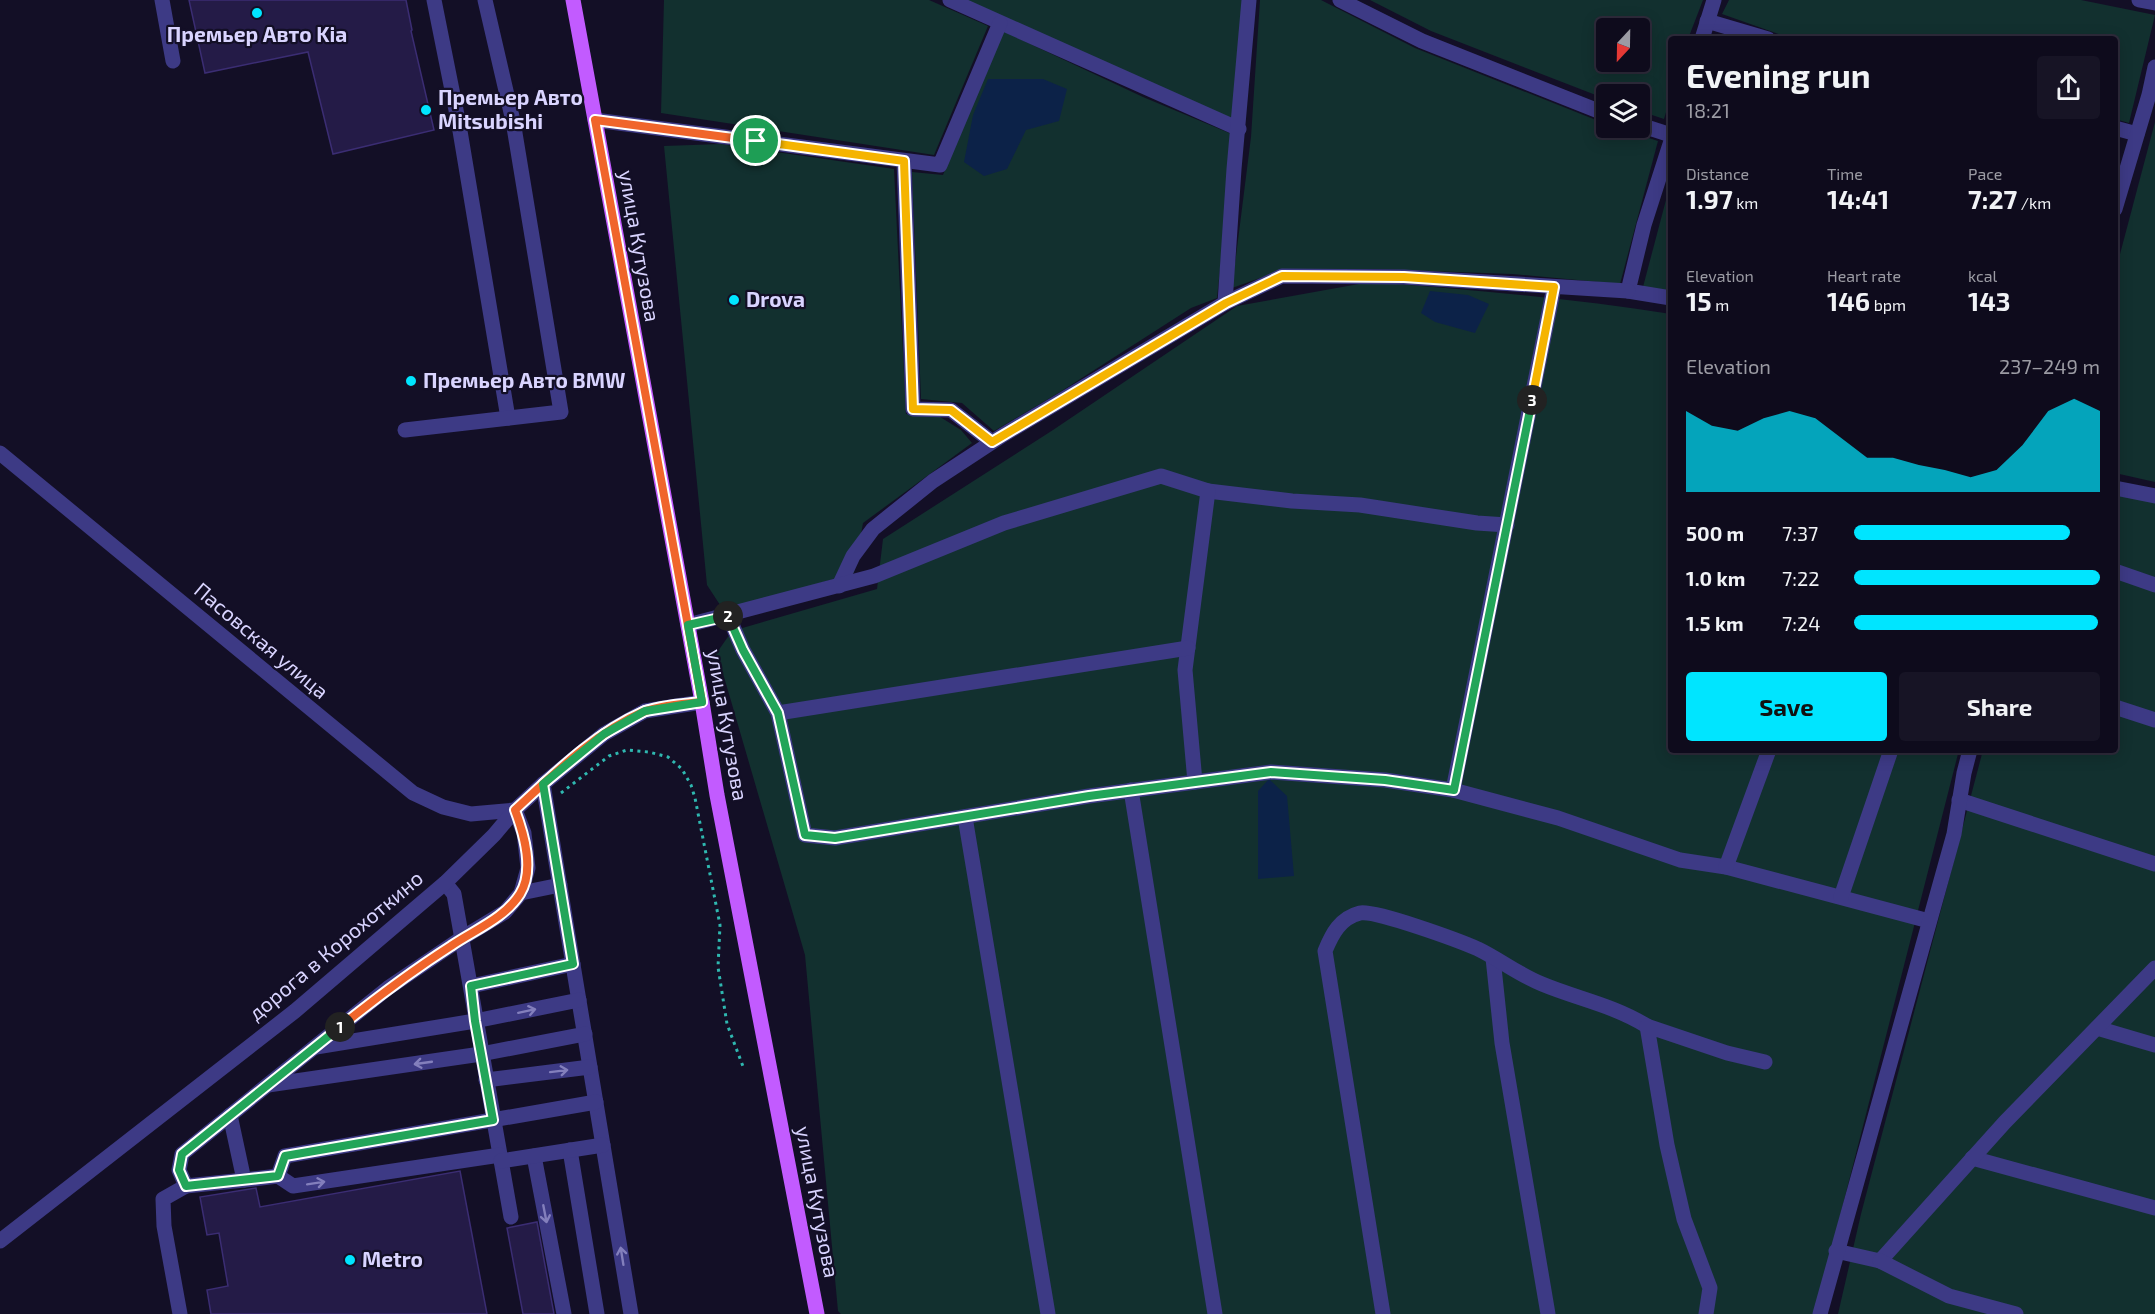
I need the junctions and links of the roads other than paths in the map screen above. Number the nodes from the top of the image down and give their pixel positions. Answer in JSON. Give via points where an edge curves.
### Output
{"nodes":[{"id":1,"x":162,"y":0,"type":"edge"},
{"id":2,"x":434,"y":0,"type":"edge"},
{"id":3,"x":485,"y":0,"type":"edge"},
{"id":4,"x":573,"y":0,"type":"edge"},
{"id":5,"x":950,"y":0,"type":"edge"},
{"id":6,"x":1249,"y":0,"type":"edge"},
{"id":7,"x":1340,"y":0,"type":"edge"},
{"id":8,"x":1714,"y":0,"type":"edge"},
{"id":9,"x":2139,"y":0,"type":"edge"},
{"id":10,"x":2155,"y":3,"type":"edge"},
{"id":11,"x":1707,"y":21,"type":"junction"},
{"id":12,"x":1000,"y":22,"type":"junction"},
{"id":13,"x":1703,"y":36,"type":"edge"},
{"id":14,"x":1758,"y":36,"type":"edge"},
{"id":15,"x":173,"y":61,"type":"dead end"},
{"id":16,"x":2155,"y":67,"type":"edge"},
{"id":17,"x":1596,"y":110,"type":"edge"},
{"id":18,"x":595,"y":120,"type":"junction"},
{"id":19,"x":1650,"y":128,"type":"edge"},
{"id":20,"x":1239,"y":129,"type":"junction"},
{"id":21,"x":2118,"y":129,"type":"edge"},
{"id":22,"x":1668,"y":134,"type":"edge"},
{"id":23,"x":2138,"y":134,"type":"junction"},
{"id":24,"x":1668,"y":150,"type":"edge"},
{"id":25,"x":904,"y":161,"type":"junction"},
{"id":26,"x":2118,"y":199,"type":"edge"},
{"id":27,"x":1554,"y":287,"type":"junction"},
{"id":28,"x":1628,"y":291,"type":"junction"},
{"id":29,"x":1668,"y":298,"type":"edge"},
{"id":30,"x":1226,"y":303,"type":"junction"},
{"id":31,"x":508,"y":418,"type":"junction"},
{"id":32,"x":405,"y":430,"type":"dead end"},
{"id":33,"x":992,"y":442,"type":"junction"},
{"id":34,"x":0,"y":453,"type":"edge"},
{"id":35,"x":2118,"y":489,"type":"edge"},
{"id":36,"x":1208,"y":491,"type":"junction"},
{"id":37,"x":2155,"y":496,"type":"edge"},
{"id":38,"x":1507,"y":525,"type":"junction"},
{"id":39,"x":2118,"y":572,"type":"edge"},
{"id":40,"x":2155,"y":585,"type":"edge"},
{"id":41,"x":839,"y":586,"type":"junction"},
{"id":42,"x":728,"y":615,"type":"junction"},
{"id":43,"x":688,"y":625,"type":"junction"},
{"id":44,"x":1188,"y":648,"type":"junction"},
{"id":45,"x":702,"y":702,"type":"junction"},
{"id":46,"x":2118,"y":708,"type":"edge"},
{"id":47,"x":778,"y":713,"type":"junction"},
{"id":48,"x":2155,"y":720,"type":"edge"},
{"id":49,"x":1768,"y":753,"type":"edge"},
{"id":50,"x":1890,"y":753,"type":"edge"},
{"id":51,"x":1969,"y":753,"type":"edge"},
{"id":52,"x":1196,"y":782,"type":"junction"},
{"id":53,"x":543,"y":784,"type":"junction"},
{"id":54,"x":1131,"y":790,"type":"junction"},
{"id":55,"x":1454,"y":790,"type":"junction"},
{"id":56,"x":1959,"y":800,"type":"junction"},
{"id":57,"x":515,"y":810,"type":"junction"},
{"id":58,"x":965,"y":817,"type":"junction"},
{"id":59,"x":2155,"y":864,"type":"edge"},
{"id":60,"x":1726,"y":867,"type":"junction"},
{"id":61,"x":445,"y":883,"type":"junction"},
{"id":62,"x":560,"y":885,"type":"junction"},
{"id":63,"x":521,"y":892,"type":"junction"},
{"id":64,"x":1841,"y":897,"type":"junction"},
{"id":65,"x":1929,"y":921,"type":"junction"},
{"id":66,"x":462,"y":938,"type":"junction"},
{"id":67,"x":1493,"y":958,"type":"junction"},
{"id":68,"x":573,"y":964,"type":"junction"},
{"id":69,"x":2155,"y":968,"type":"edge"},
{"id":70,"x":471,"y":986,"type":"junction"},
{"id":71,"x":579,"y":1000,"type":"junction"},
{"id":72,"x":475,"y":1021,"type":"junction"},
{"id":73,"x":1647,"y":1026,"type":"junction"},
{"id":74,"x":2097,"y":1028,"type":"junction"},
{"id":75,"x":585,"y":1034,"type":"junction"},
{"id":76,"x":2155,"y":1045,"type":"edge"},
{"id":77,"x":314,"y":1047,"type":"junction"},
{"id":78,"x":481,"y":1054,"type":"junction"},
{"id":79,"x":1765,"y":1062,"type":"dead end"},
{"id":80,"x":590,"y":1066,"type":"junction"},
{"id":81,"x":486,"y":1080,"type":"junction"},
{"id":82,"x":267,"y":1085,"type":"junction"},
{"id":83,"x":596,"y":1102,"type":"junction"},
{"id":84,"x":230,"y":1115,"type":"junction"},
{"id":85,"x":493,"y":1120,"type":"junction"},
{"id":86,"x":603,"y":1145,"type":"junction"},
{"id":87,"x":570,"y":1150,"type":"junction"},
{"id":88,"x":534,"y":1156,"type":"junction"},
{"id":89,"x":500,"y":1158,"type":"junction"},
{"id":90,"x":1972,"y":1158,"type":"junction"},
{"id":91,"x":278,"y":1176,"type":"junction"},
{"id":92,"x":244,"y":1180,"type":"junction"},
{"id":93,"x":186,"y":1186,"type":"junction"},
{"id":94,"x":2155,"y":1208,"type":"edge"},
{"id":95,"x":511,"y":1217,"type":"dead end"},
{"id":96,"x":0,"y":1241,"type":"edge"},
{"id":97,"x":1836,"y":1251,"type":"junction"},
{"id":98,"x":1880,"y":1261,"type":"junction"},
{"id":99,"x":180,"y":1314,"type":"edge"},
{"id":100,"x":564,"y":1314,"type":"edge"},
{"id":101,"x":597,"y":1314,"type":"edge"},
{"id":102,"x":632,"y":1314,"type":"edge"},
{"id":103,"x":817,"y":1314,"type":"edge"},
{"id":104,"x":1048,"y":1314,"type":"edge"},
{"id":105,"x":1215,"y":1314,"type":"edge"},
{"id":106,"x":1383,"y":1314,"type":"edge"},
{"id":107,"x":1548,"y":1314,"type":"edge"},
{"id":108,"x":1706,"y":1314,"type":"edge"},
{"id":109,"x":1820,"y":1314,"type":"edge"},
{"id":110,"x":2016,"y":1314,"type":"edge"}],
"edges":[{"from":1,"to":15,"type":"street"},
{"from":2,"to":31,"type":"street"},
{"from":3,"to":31,"type":"street","via":[[513,121],[561,412]]},
{"from":4,"to":18,"type":"main road","name":"улица Кутузова"},
{"from":5,"to":12,"type":"street"},
{"from":6,"to":20,"type":"street"},
{"from":7,"to":17,"type":"street","via":[[1422,41]]},
{"from":8,"to":11,"type":"street"},
{"from":9,"to":10,"type":"street"},
{"from":11,"to":13,"type":"street"},
{"from":11,"to":14,"type":"street"},
{"from":12,"to":20,"type":"street"},
{"from":12,"to":25,"type":"street","via":[[940,165]]},
{"from":16,"to":23,"type":"street"},
{"from":18,"to":25,"type":"street"},
{"from":18,"to":43,"type":"main road","name":"улица Кутузова"},
{"from":19,"to":22,"type":"street"},
{"from":20,"to":30,"type":"street"},
{"from":21,"to":23,"type":"street"},
{"from":23,"to":26,"type":"street"},
{"from":24,"to":28,"type":"street"},
{"from":25,"to":33,"type":"street","via":[[913,409],[951,410]]},
{"from":27,"to":28,"type":"street"},
{"from":27,"to":30,"type":"street","via":[[1404,277],[1282,276]]},
{"from":27,"to":38,"type":"street"},
{"from":28,"to":29,"type":"street"},
{"from":30,"to":33,"type":"street"},
{"from":31,"to":32,"type":"street"},
{"from":33,"to":41,"type":"street","via":[[933,481],[873,529],[853,556]]},
{"from":34,"to":57,"type":"street","name":"Пасовская улица","via":[[413,793],[471,814]]},
{"from":35,"to":37,"type":"street"},
{"from":36,"to":38,"type":"street","via":[[1360,505]]},
{"from":36,"to":41,"type":"street","via":[[1161,476],[1004,523],[874,576]]},
{"from":36,"to":44,"type":"street"},
{"from":38,"to":55,"type":"street"},
{"from":39,"to":40,"type":"street"},
{"from":41,"to":42,"type":"street"},
{"from":42,"to":43,"type":"street"},
{"from":42,"to":47,"type":"street"},
{"from":43,"to":45,"type":"main road","name":"улица Кутузова"},
{"from":44,"to":47,"type":"street"},
{"from":44,"to":52,"type":"street","via":[[1185,670]]},
{"from":45,"to":53,"type":"street","name":"дорога в Корохоткино","via":[[645,711],[604,734]]},
{"from":45,"to":103,"type":"main road","name":"улица Кутузова"},
{"from":46,"to":48,"type":"street"},
{"from":47,"to":58,"type":"street","via":[[805,835],[835,838]]},
{"from":49,"to":60,"type":"street"},
{"from":50,"to":64,"type":"street"},
{"from":51,"to":56,"type":"street"},
{"from":52,"to":54,"type":"street"},
{"from":52,"to":55,"type":"street","via":[[1271,772],[1385,780]]},
{"from":53,"to":57,"type":"street","name":"дорога в Корохоткино"},
{"from":53,"to":62,"type":"street"},
{"from":54,"to":58,"type":"street"},
{"from":54,"to":105,"type":"street"},
{"from":55,"to":60,"type":"street","via":[[1558,818],[1680,860]]},
{"from":56,"to":59,"type":"street"},
{"from":56,"to":65,"type":"street","via":[[1954,834]]},
{"from":57,"to":61,"type":"street","name":"дорога в Корохоткино"},
{"from":57,"to":63,"type":"street","via":[[524,833],[528,868]]},
{"from":58,"to":104,"type":"street"},
{"from":60,"to":64,"type":"street"},
{"from":61,"to":66,"type":"street","via":[[454,894]]},
{"from":61,"to":96,"type":"street","name":"дорога в Корохоткино","via":[[295,1011]]},
{"from":62,"to":63,"type":"street"},
{"from":62,"to":68,"type":"street"},
{"from":63,"to":66,"type":"street","via":[[505,912]]},
{"from":64,"to":65,"type":"street"},
{"from":65,"to":97,"type":"street"},
{"from":66,"to":70,"type":"street"},
{"from":66,"to":77,"type":"street","via":[[388,988]]},
{"from":67,"to":73,"type":"street","via":[[1540,984],[1628,1014]]},
{"from":67,"to":106,"type":"street","via":[[1477,948],[1391,918],[1362,913],[1342,920],[1325,951]]},
{"from":67,"to":107,"type":"street","via":[[1502,1043]]},
{"from":68,"to":70,"type":"street"},
{"from":68,"to":71,"type":"street"},
{"from":69,"to":74,"type":"street"},
{"from":70,"to":72,"type":"street"},
{"from":72,"to":71,"type":"street","one_way":true},
{"from":71,"to":75,"type":"street"},
{"from":72,"to":77,"type":"street"},
{"from":72,"to":78,"type":"street"},
{"from":73,"to":79,"type":"street"},
{"from":73,"to":108,"type":"street","via":[[1682,1208],[1710,1288]]},
{"from":74,"to":76,"type":"street"},
{"from":74,"to":90,"type":"street"},
{"from":75,"to":78,"type":"street"},
{"from":75,"to":80,"type":"street"},
{"from":77,"to":82,"type":"street"},
{"from":78,"to":81,"type":"street"},
{"from":78,"to":82,"type":"street","one_way":true},
{"from":81,"to":80,"type":"street","one_way":true},
{"from":80,"to":83,"type":"street"},
{"from":81,"to":85,"type":"street"},
{"from":82,"to":84,"type":"street"},
{"from":83,"to":85,"type":"street"},
{"from":83,"to":86,"type":"street"},
{"from":84,"to":92,"type":"street"},
{"from":84,"to":93,"type":"street","via":[[182,1154],[179,1170]]},
{"from":85,"to":89,"type":"street"},
{"from":85,"to":91,"type":"street","via":[[285,1156]]},
{"from":86,"to":87,"type":"street"},
{"from":102,"to":86,"type":"street","one_way":true},
{"from":87,"to":88,"type":"street"},
{"from":87,"to":101,"type":"street"},
{"from":88,"to":89,"type":"street"},
{"from":88,"to":100,"type":"street","one_way":true},
{"from":91,"to":89,"type":"street","one_way":true,"via":[[293,1186]]},
{"from":89,"to":95,"type":"street"},
{"from":90,"to":94,"type":"street"},
{"from":90,"to":98,"type":"street"},
{"from":91,"to":92,"type":"street"},
{"from":92,"to":93,"type":"street"},
{"from":93,"to":99,"type":"street","via":[[163,1198],[164,1226]]},
{"from":97,"to":98,"type":"street"},
{"from":97,"to":109,"type":"street"},
{"from":98,"to":110,"type":"street","via":[[1949,1296]]}]}
